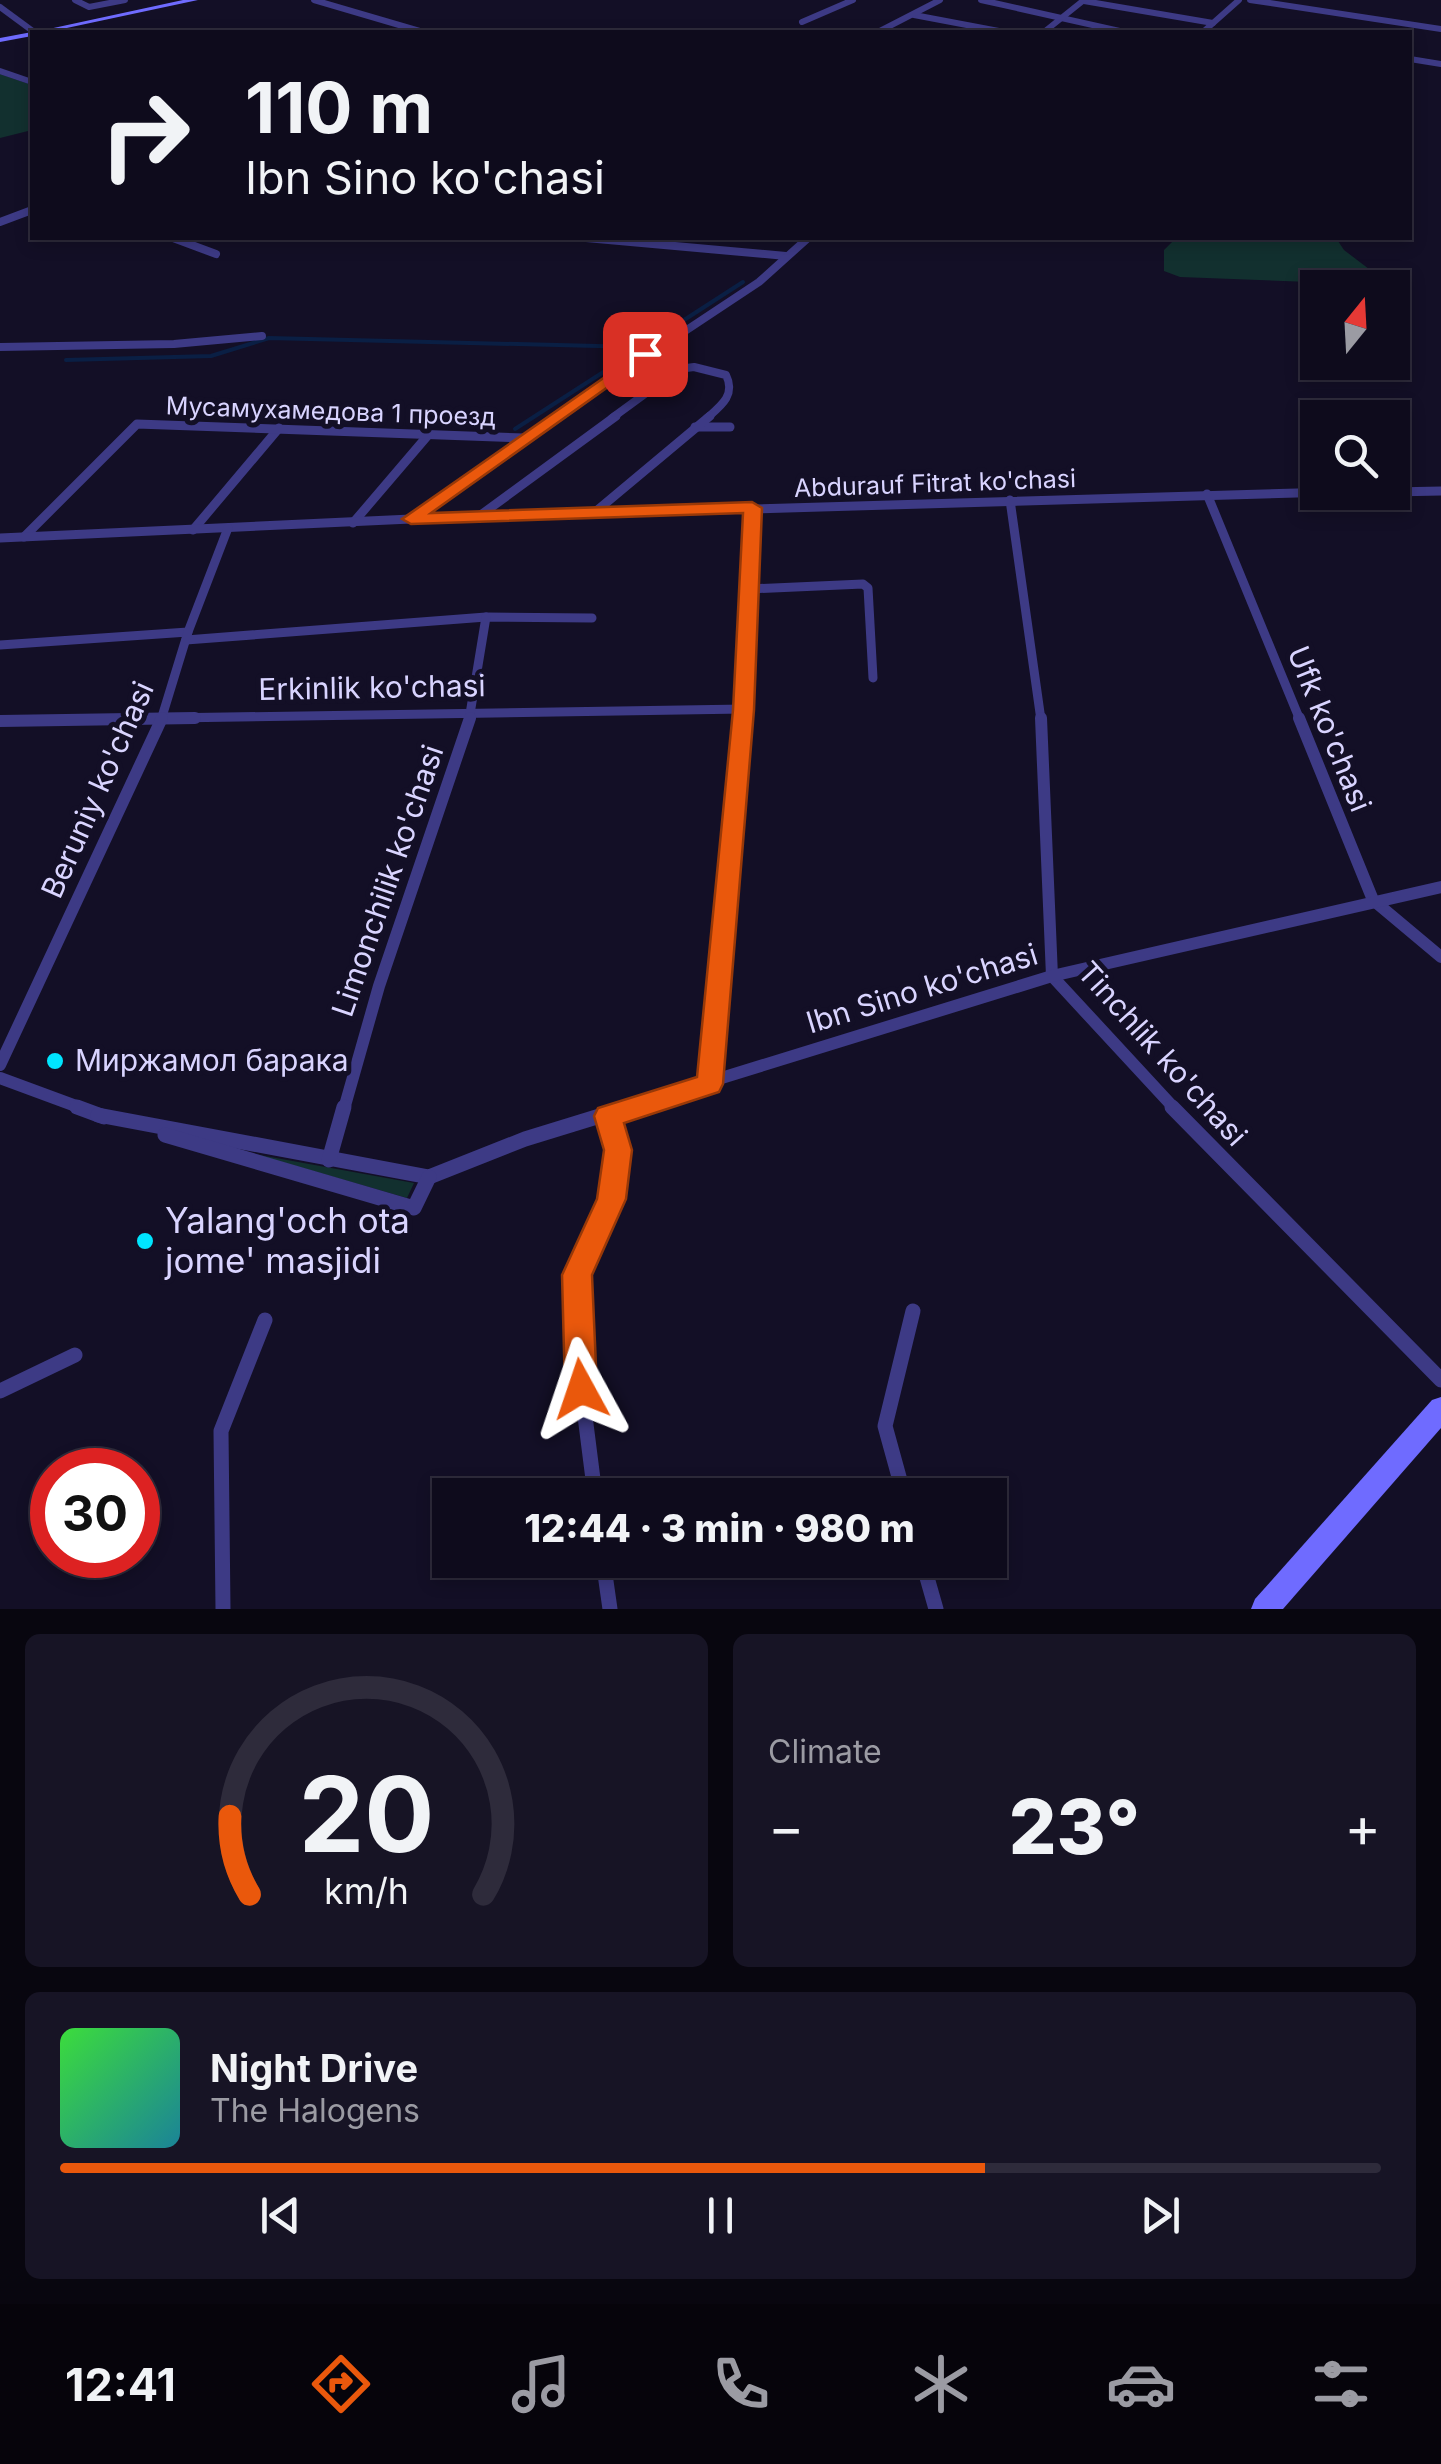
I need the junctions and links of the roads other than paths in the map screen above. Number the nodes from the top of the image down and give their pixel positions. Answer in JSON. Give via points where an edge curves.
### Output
{"nodes":[{"id":1,"x":75,"y":0,"type":"edge"},
{"id":2,"x":124,"y":0,"type":"edge"},
{"id":3,"x":194,"y":0,"type":"edge"},
{"id":4,"x":314,"y":0,"type":"edge"},
{"id":5,"x":853,"y":0,"type":"edge"},
{"id":6,"x":940,"y":0,"type":"edge"},
{"id":7,"x":982,"y":0,"type":"edge"},
{"id":8,"x":1084,"y":0,"type":"edge"},
{"id":9,"x":1240,"y":0,"type":"edge"},
{"id":10,"x":1250,"y":0,"type":"edge"},
{"id":11,"x":0,"y":7,"type":"edge"},
{"id":12,"x":144,"y":11,"type":"junction"},
{"id":13,"x":914,"y":15,"type":"junction"},
{"id":14,"x":1063,"y":20,"type":"junction"},
{"id":15,"x":802,"y":22,"type":"dead end"},
{"id":16,"x":1213,"y":24,"type":"junction"},
{"id":17,"x":1441,"y":29,"type":"edge"},
{"id":18,"x":31,"y":30,"type":"edge"},
{"id":19,"x":50,"y":30,"type":"edge"},
{"id":20,"x":415,"y":30,"type":"edge"},
{"id":21,"x":882,"y":30,"type":"edge"},
{"id":22,"x":993,"y":30,"type":"edge"},
{"id":23,"x":1047,"y":30,"type":"edge"},
{"id":24,"x":1114,"y":30,"type":"edge"},
{"id":25,"x":1206,"y":30,"type":"edge"},
{"id":26,"x":30,"y":34,"type":"edge"},
{"id":27,"x":0,"y":40,"type":"edge"},
{"id":28,"x":1412,"y":59,"type":"edge"},
{"id":29,"x":1441,"y":64,"type":"edge"},
{"id":30,"x":0,"y":71,"type":"edge"},
{"id":31,"x":30,"y":81,"type":"edge"},
{"id":32,"x":30,"y":211,"type":"edge"},
{"id":33,"x":0,"y":222,"type":"edge"},
{"id":34,"x":179,"y":240,"type":"edge"},
{"id":35,"x":205,"y":240,"type":"edge"},
{"id":36,"x":608,"y":240,"type":"edge"},
{"id":37,"x":806,"y":240,"type":"edge"},
{"id":38,"x":193,"y":245,"type":"junction"},
{"id":39,"x":216,"y":254,"type":"dead end"},
{"id":40,"x":786,"y":256,"type":"junction"},
{"id":41,"x":262,"y":336,"type":"dead end"},
{"id":42,"x":0,"y":347,"type":"edge"},
{"id":43,"x":730,"y":426,"type":"dead end"},
{"id":44,"x":696,"y":427,"type":"junction"},
{"id":45,"x":278,"y":428,"type":"junction"},
{"id":46,"x":429,"y":434,"type":"junction"},
{"id":47,"x":524,"y":438,"type":"junction"},
{"id":48,"x":1441,"y":491,"type":"edge"},
{"id":49,"x":1410,"y":492,"type":"edge"},
{"id":50,"x":1300,"y":493,"type":"edge"},
{"id":51,"x":1207,"y":494,"type":"junction"},
{"id":52,"x":1010,"y":500,"type":"junction"},
{"id":53,"x":752,"y":508,"type":"junction"},
{"id":54,"x":594,"y":513,"type":"junction"},
{"id":55,"x":478,"y":517,"type":"junction"},
{"id":56,"x":411,"y":519,"type":"junction"},
{"id":57,"x":352,"y":522,"type":"junction"},
{"id":58,"x":228,"y":528,"type":"junction"},
{"id":59,"x":193,"y":530,"type":"junction"},
{"id":60,"x":24,"y":537,"type":"junction"},
{"id":61,"x":0,"y":538,"type":"edge"},
{"id":62,"x":749,"y":588,"type":"junction"},
{"id":63,"x":486,"y":616,"type":"junction"},
{"id":64,"x":592,"y":618,"type":"dead end"},
{"id":65,"x":187,"y":636,"type":"junction"},
{"id":66,"x":0,"y":645,"type":"edge"},
{"id":67,"x":873,"y":678,"type":"dead end"},
{"id":68,"x":744,"y":710,"type":"junction"},
{"id":69,"x":472,"y":712,"type":"junction"},
{"id":70,"x":164,"y":716,"type":"junction"},
{"id":71,"x":0,"y":721,"type":"edge"},
{"id":72,"x":1441,"y":887,"type":"edge"},
{"id":73,"x":1373,"y":900,"type":"junction"},
{"id":74,"x":1441,"y":957,"type":"edge"},
{"id":75,"x":1052,"y":976,"type":"junction"},
{"id":76,"x":0,"y":1065,"type":"edge"},
{"id":77,"x":0,"y":1078,"type":"edge"},
{"id":78,"x":710,"y":1084,"type":"junction"},
{"id":79,"x":98,"y":1115,"type":"junction"},
{"id":80,"x":608,"y":1116,"type":"junction"},
{"id":81,"x":329,"y":1160,"type":"junction"},
{"id":82,"x":429,"y":1177,"type":"junction"},
{"id":83,"x":913,"y":1312,"type":"dead end"},
{"id":84,"x":265,"y":1320,"type":"dead end"},
{"id":85,"x":75,"y":1355,"type":"dead end"},
{"id":86,"x":1441,"y":1380,"type":"edge"},
{"id":87,"x":0,"y":1391,"type":"edge"},
{"id":88,"x":1441,"y":1409,"type":"edge"},
{"id":89,"x":1441,"y":1426,"type":"edge"},
{"id":90,"x":593,"y":1478,"type":"edge"},
{"id":91,"x":899,"y":1478,"type":"edge"},
{"id":92,"x":606,"y":1578,"type":"edge"},
{"id":93,"x":927,"y":1578,"type":"edge"},
{"id":94,"x":223,"y":1609,"type":"edge"},
{"id":95,"x":610,"y":1609,"type":"edge"},
{"id":96,"x":936,"y":1609,"type":"edge"},
{"id":97,"x":1265,"y":1609,"type":"edge"},
{"id":98,"x":1277,"y":1609,"type":"edge"}],
"edges":[{"from":1,"to":2,"type":"street","via":[[89,8]]},
{"from":2,"to":12,"type":"street"},
{"from":3,"to":12,"type":"main road"},
{"from":4,"to":20,"type":"street"},
{"from":5,"to":15,"type":"street"},
{"from":6,"to":13,"type":"street"},
{"from":7,"to":14,"type":"street"},
{"from":8,"to":14,"type":"street"},
{"from":8,"to":16,"type":"street"},
{"from":9,"to":16,"type":"street"},
{"from":10,"to":17,"type":"street"},
{"from":11,"to":18,"type":"street"},
{"from":12,"to":19,"type":"main road"},
{"from":13,"to":21,"type":"street"},
{"from":13,"to":22,"type":"street"},
{"from":14,"to":23,"type":"street"},
{"from":14,"to":24,"type":"street"},
{"from":16,"to":25,"type":"street"},
{"from":26,"to":27,"type":"main road"},
{"from":28,"to":29,"type":"street"},
{"from":30,"to":31,"type":"street"},
{"from":32,"to":33,"type":"street"},
{"from":34,"to":38,"type":"street"},
{"from":35,"to":38,"type":"street"},
{"from":36,"to":40,"type":"street"},
{"from":37,"to":40,"type":"street"},
{"from":38,"to":39,"type":"street"},
{"from":40,"to":47,"type":"street","via":[[759,282]]},
{"from":41,"to":42,"type":"street"},
{"from":43,"to":44,"type":"street"},
{"from":44,"to":54,"type":"street"},
{"from":44,"to":55,"type":"street","via":[[726,402],[729,379],[685,368]]},
{"from":45,"to":46,"type":"street","name":"Мусамухамедова 1 проезд"},
{"from":45,"to":59,"type":"street"},
{"from":45,"to":60,"type":"street","name":"Мусамухамедова 1 проезд","via":[[137,424]]},
{"from":46,"to":47,"type":"street","name":"Мусамухамедова 1 проезд"},
{"from":46,"to":57,"type":"street"},
{"from":47,"to":56,"type":"street"},
{"from":48,"to":49,"type":"street"},
{"from":50,"to":51,"type":"street","name":"Abdurauf Fitrat ko'chasi"},
{"from":51,"to":52,"type":"street","name":"Abdurauf Fitrat ko'chasi"},
{"from":51,"to":73,"type":"street","name":"Ufk ko'chasi"},
{"from":52,"to":53,"type":"street","name":"Abdurauf Fitrat ko'chasi"},
{"from":52,"to":75,"type":"street","name":"Tinchlik ko'chasi","via":[[1041,709]]},
{"from":53,"to":54,"type":"street","name":"Abdurauf Fitrat ko'chasi"},
{"from":53,"to":62,"type":"street"},
{"from":54,"to":55,"type":"street","name":"Abdurauf Fitrat ko'chasi"},
{"from":55,"to":56,"type":"street","name":"Abdurauf Fitrat ko'chasi"},
{"from":56,"to":57,"type":"street","name":"Abdurauf Fitrat ko'chasi"},
{"from":57,"to":58,"type":"street","name":"Abdurauf Fitrat ko'chasi"},
{"from":58,"to":59,"type":"street","name":"Abdurauf Fitrat ko'chasi"},
{"from":58,"to":65,"type":"street","name":"Beruniy ko'chasi"},
{"from":59,"to":60,"type":"street","name":"Abdurauf Fitrat ko'chasi"},
{"from":60,"to":61,"type":"street","name":"Abdurauf Fitrat ko'chasi"},
{"from":62,"to":67,"type":"street","via":[[863,584]]},
{"from":62,"to":68,"type":"street"},
{"from":63,"to":64,"type":"street"},
{"from":63,"to":65,"type":"street"},
{"from":63,"to":69,"type":"street","name":"Limonchilik ko'chasi"},
{"from":65,"to":66,"type":"street"},
{"from":65,"to":70,"type":"street","name":"Beruniy ko'chasi"},
{"from":68,"to":69,"type":"street","name":"Erkinlik ko'chasi"},
{"from":68,"to":78,"type":"street"},
{"from":69,"to":70,"type":"street","name":"Erkinlik ko'chasi"},
{"from":69,"to":81,"type":"street","name":"Limonchilik ko'chasi","via":[[379,986]]},
{"from":70,"to":71,"type":"street","name":"Erkinlik ko'chasi"},
{"from":70,"to":76,"type":"street","name":"Beruniy ko'chasi"},
{"from":72,"to":73,"type":"street","name":"Ibn Sino ko'chasi"},
{"from":73,"to":74,"type":"street","name":"Ufk ko'chasi"},
{"from":73,"to":75,"type":"street","name":"Ibn Sino ko'chasi"},
{"from":75,"to":78,"type":"street","name":"Ibn Sino ko'chasi"},
{"from":75,"to":86,"type":"street","name":"Tinchlik ko'chasi","via":[[1221,1160]]},
{"from":77,"to":79,"type":"street","name":"Ibn Sino ko'chasi"},
{"from":78,"to":80,"type":"street","name":"Ibn Sino ko'chasi"},
{"from":79,"to":81,"type":"street","name":"Ibn Sino ko'chasi"},
{"from":79,"to":82,"type":"street","name":"Ibn Sino ko'chasi","via":[[414,1208]]},
{"from":80,"to":82,"type":"street","name":"Ibn Sino ko'chasi","via":[[525,1139]]},
{"from":80,"to":90,"type":"street","via":[[618,1150],[612,1199],[577,1275],[577,1354]]},
{"from":81,"to":82,"type":"street","name":"Ibn Sino ko'chasi"},
{"from":83,"to":91,"type":"street","via":[[884,1426]]},
{"from":84,"to":94,"type":"street","via":[[220,1430]]},
{"from":85,"to":87,"type":"street"},
{"from":88,"to":97,"type":"main road"},
{"from":89,"to":98,"type":"main road"},
{"from":92,"to":95,"type":"street"},
{"from":93,"to":96,"type":"street"}]}
